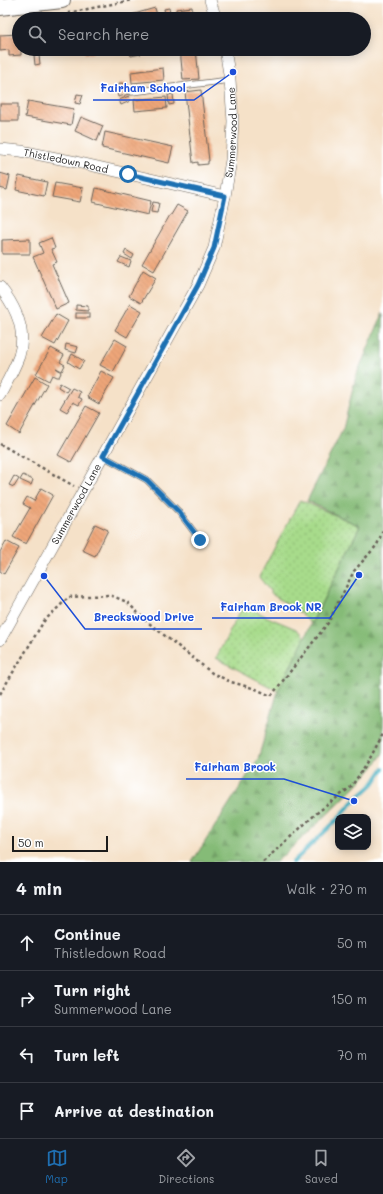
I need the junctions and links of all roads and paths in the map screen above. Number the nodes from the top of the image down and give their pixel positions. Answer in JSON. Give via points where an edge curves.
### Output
{"nodes":[{"id":1,"x":132,"y":0,"type":"edge"},
{"id":2,"x":210,"y":0,"type":"edge"},
{"id":3,"x":0,"y":7,"type":"edge"},
{"id":4,"x":62,"y":7,"type":"edge"},
{"id":5,"x":214,"y":12,"type":"edge"},
{"id":6,"x":226,"y":56,"type":"edge"},
{"id":7,"x":230,"y":80,"type":"junction"},
{"id":8,"x":132,"y":92,"type":"dead end"},
{"id":9,"x":0,"y":149,"type":"edge"},
{"id":10,"x":225,"y":196,"type":"junction"},
{"id":11,"x":0,"y":287,"type":"edge"},
{"id":12,"x":0,"y":395,"type":"edge"},
{"id":13,"x":0,"y":444,"type":"edge"},
{"id":14,"x":103,"y":456,"type":"junction"},
{"id":15,"x":84,"y":491,"type":"junction"},
{"id":16,"x":383,"y":530,"type":"edge"},
{"id":17,"x":200,"y":540,"type":"dead end"},
{"id":18,"x":0,"y":640,"type":"edge"},
{"id":19,"x":0,"y":694,"type":"edge"},
{"id":20,"x":383,"y":734,"type":"edge"},
{"id":21,"x":263,"y":862,"type":"edge"}],
"edges":[{"from":1,"to":4,"type":"path","via":[[91,9]]},
{"from":2,"to":5,"type":"street"},
{"from":3,"to":4,"type":"street"},
{"from":6,"to":7,"type":"street","name":"Summerwood Lane"},
{"from":7,"to":8,"type":"lane"},
{"from":7,"to":10,"type":"street","name":"Summerwood Lane","via":[[231,160]]},
{"from":9,"to":10,"type":"street","name":"Thistledown Road","via":[[76,162]]},
{"from":10,"to":14,"type":"street","name":"Summerwood Lane","via":[[214,248],[198,285]]},
{"from":11,"to":12,"type":"street","via":[[14,309],[21,339],[19,355]]},
{"from":13,"to":15,"type":"path"},
{"from":14,"to":15,"type":"street","name":"Summerwood Lane"},
{"from":14,"to":17,"type":"lane","via":[[147,480],[179,512]]},
{"from":15,"to":18,"type":"street","name":"Summerwood Lane"},
{"from":16,"to":19,"type":"path","via":[[377,545],[354,571],[328,623],[270,696],[212,674],[127,602],[110,596],[69,597],[44,620]]},
{"from":20,"to":21,"type":"path","via":[[370,760],[351,787],[318,812]]}]}
